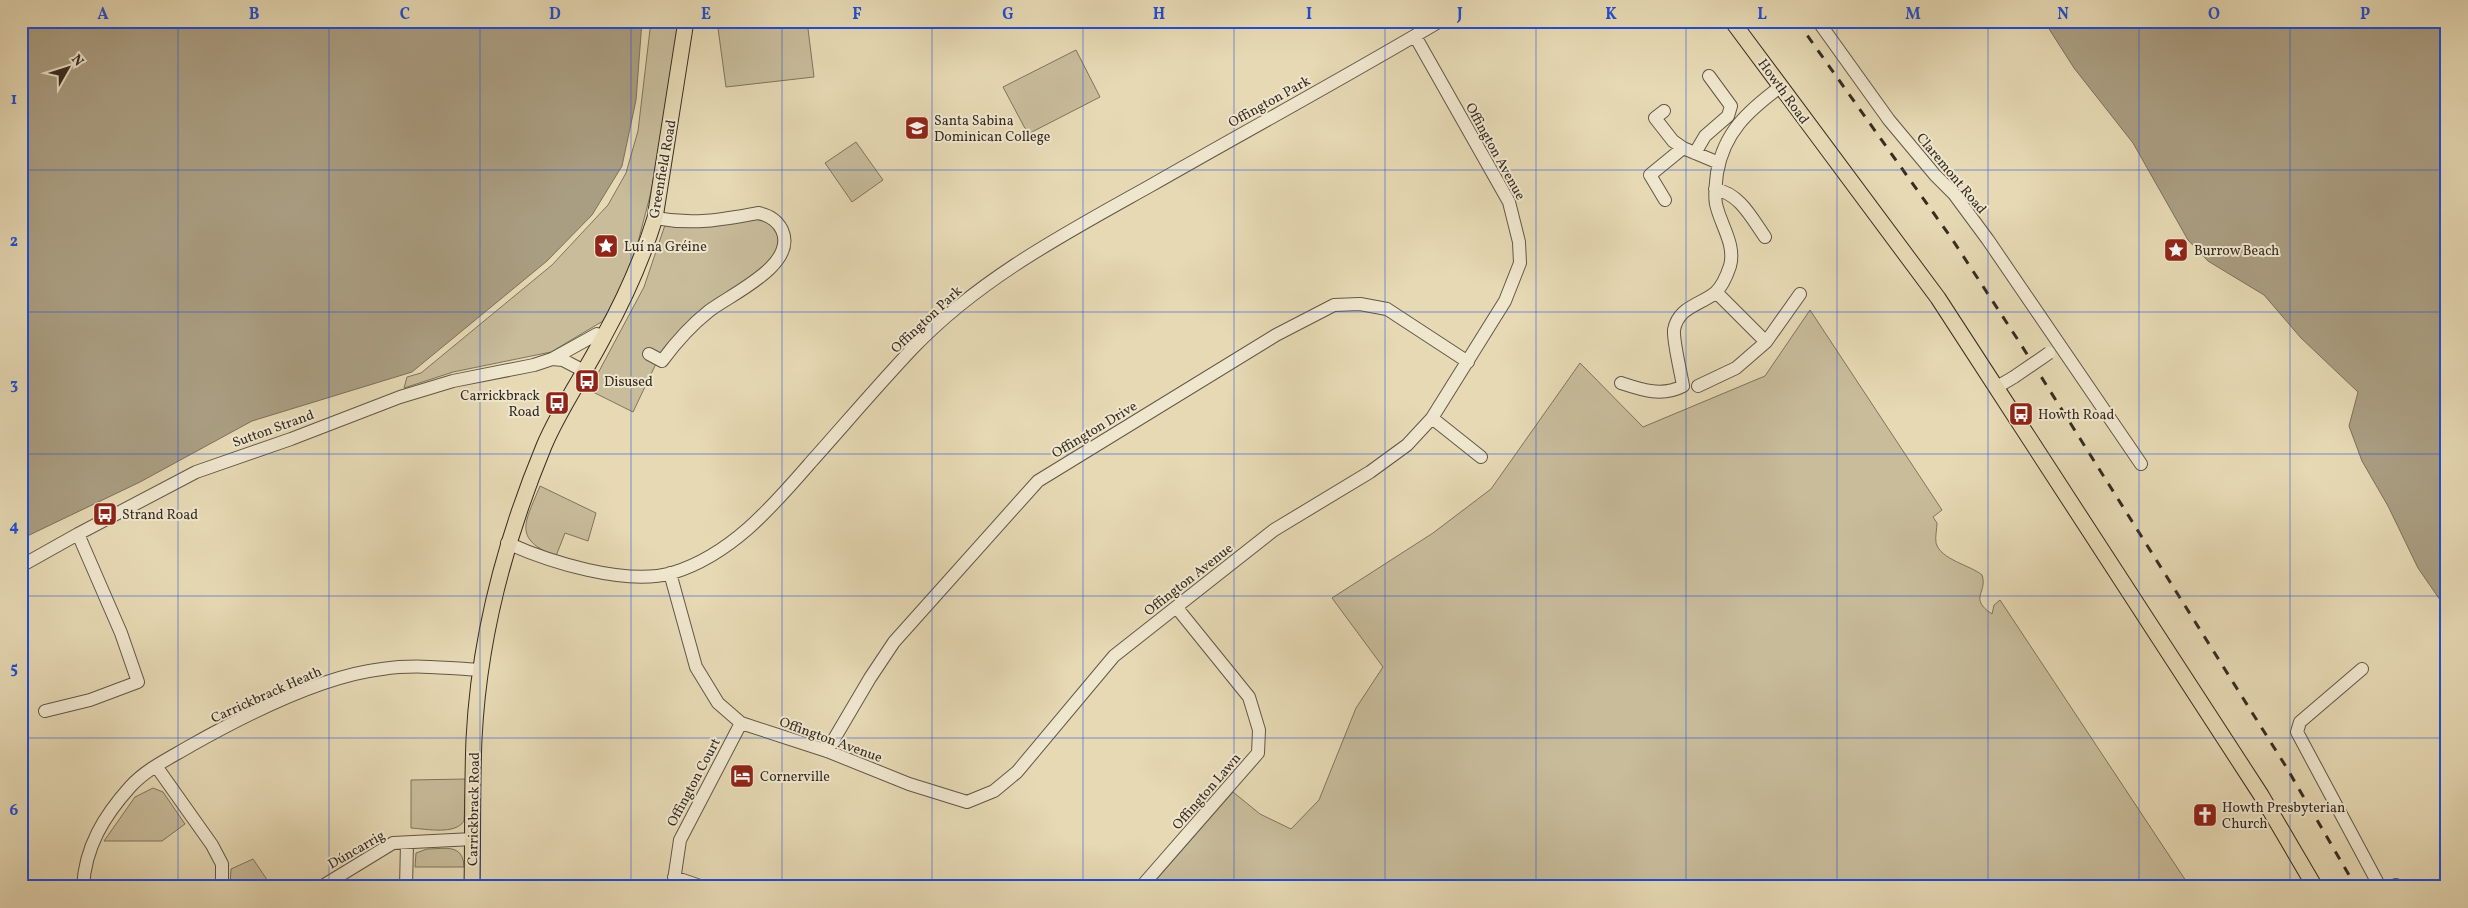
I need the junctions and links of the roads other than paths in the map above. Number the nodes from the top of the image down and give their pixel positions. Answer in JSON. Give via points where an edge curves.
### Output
{"nodes":[{"id":1,"x":686,"y":21,"type":"edge"},
{"id":2,"x":1440,"y":21,"type":"edge"},
{"id":3,"x":1732,"y":21,"type":"edge"},
{"id":4,"x":1818,"y":21,"type":"edge"},
{"id":5,"x":1415,"y":36,"type":"junction"},
{"id":6,"x":1709,"y":76,"type":"dead end"},
{"id":7,"x":1780,"y":86,"type":"junction"},
{"id":8,"x":1664,"y":111,"type":"dead end"},
{"id":9,"x":1689,"y":151,"type":"junction"},
{"id":10,"x":1719,"y":163,"type":"junction"},
{"id":11,"x":1715,"y":188,"type":"junction"},
{"id":12,"x":1665,"y":200,"type":"dead end"},
{"id":13,"x":655,"y":218,"type":"junction"},
{"id":14,"x":1766,"y":237,"type":"dead end"},
{"id":15,"x":1716,"y":292,"type":"junction"},
{"id":16,"x":1800,"y":294,"type":"dead end"},
{"id":17,"x":604,"y":337,"type":"junction"},
{"id":18,"x":1766,"y":342,"type":"junction"},
{"id":19,"x":2054,"y":350,"type":"junction"},
{"id":20,"x":650,"y":354,"type":"dead end"},
{"id":21,"x":552,"y":359,"type":"junction"},
{"id":22,"x":1468,"y":362,"type":"junction"},
{"id":23,"x":584,"y":371,"type":"junction"},
{"id":24,"x":1621,"y":383,"type":"dead end"},
{"id":25,"x":1698,"y":386,"type":"dead end"},
{"id":26,"x":1997,"y":388,"type":"junction"},
{"id":27,"x":1432,"y":418,"type":"junction"},
{"id":28,"x":1481,"y":457,"type":"dead end"},
{"id":29,"x":2140,"y":464,"type":"dead end"},
{"id":30,"x":78,"y":534,"type":"junction"},
{"id":31,"x":507,"y":543,"type":"junction"},
{"id":32,"x":21,"y":566,"type":"edge"},
{"id":33,"x":670,"y":573,"type":"junction"},
{"id":34,"x":1177,"y":608,"type":"junction"},
{"id":35,"x":2362,"y":669,"type":"dead end"},
{"id":36,"x":481,"y":670,"type":"junction"},
{"id":37,"x":45,"y":710,"type":"dead end"},
{"id":38,"x":741,"y":723,"type":"junction"},
{"id":39,"x":827,"y":751,"type":"junction"},
{"id":40,"x":156,"y":766,"type":"junction"},
{"id":41,"x":473,"y":839,"type":"junction"},
{"id":42,"x":407,"y":843,"type":"junction"},
{"id":43,"x":673,"y":882,"type":"edge"},
{"id":44,"x":83,"y":887,"type":"edge"},
{"id":45,"x":222,"y":887,"type":"edge"},
{"id":46,"x":321,"y":887,"type":"edge"},
{"id":47,"x":406,"y":887,"type":"edge"},
{"id":48,"x":472,"y":887,"type":"edge"},
{"id":49,"x":703,"y":887,"type":"edge"},
{"id":50,"x":1141,"y":887,"type":"edge"},
{"id":51,"x":2315,"y":887,"type":"edge"},
{"id":52,"x":2380,"y":887,"type":"edge"}],
"edges":[{"from":1,"to":13,"type":"main road","name":"Greenfield Road"},
{"from":2,"to":5,"type":"street","name":"Offington Park"},
{"from":3,"to":7,"type":"main road","name":"Howth Road"},
{"from":4,"to":19,"type":"street","name":"Claremont Road","via":[[1889,120],[1971,217]]},
{"from":5,"to":22,"type":"street","name":"Offington Avenue","via":[[1509,202],[1519,242],[1520,263],[1505,301]]},
{"from":5,"to":33,"type":"street","name":"Offington Park","via":[[1031,254],[959,304],[914,348],[764,515],[727,546]]},
{"from":6,"to":9,"type":"street","via":[[1731,106],[1728,116]]},
{"from":7,"to":10,"type":"street","via":[[1738,122]]},
{"from":7,"to":26,"type":"main road","name":"Howth Road","via":[[1930,287]]},
{"from":8,"to":9,"type":"street","via":[[1655,118],[1672,141]]},
{"from":9,"to":10,"type":"street"},
{"from":9,"to":12,"type":"street","via":[[1650,175]]},
{"from":10,"to":11,"type":"street"},
{"from":11,"to":14,"type":"street","via":[[1728,191],[1741,202]]},
{"from":11,"to":15,"type":"street","via":[[1716,204],[1730,239],[1731,263]]},
{"from":13,"to":17,"type":"main road","name":"Greenfield Road","via":[[638,268]]},
{"from":13,"to":20,"type":"street","via":[[682,223],[766,214],[776,221],[786,240],[774,265],[681,334],[662,361]]},
{"from":15,"to":18,"type":"street"},
{"from":15,"to":24,"type":"street","via":[[1682,313],[1674,330],[1683,386],[1673,391],[1648,392]]},
{"from":16,"to":18,"type":"street"},
{"from":17,"to":21,"type":"street","name":"Sutton Strand","via":[[595,336]]},
{"from":17,"to":23,"type":"main road","name":"Carrickbrack Road"},
{"from":18,"to":25,"type":"street","via":[[1736,368]]},
{"from":19,"to":26,"type":"street","bridge":true},
{"from":19,"to":29,"type":"street","name":"Claremont Road"},
{"from":21,"to":23,"type":"street","via":[[563,360]]},
{"from":21,"to":30,"type":"street","name":"Sutton Strand","via":[[453,381],[400,397],[196,472]]},
{"from":22,"to":27,"type":"street","name":"Offington Avenue"},
{"from":22,"to":39,"type":"street","name":"Offington Drive","via":[[1387,309],[1360,304],[1334,305],[1267,340],[1038,481],[894,642]]},
{"from":23,"to":31,"type":"main road","name":"Carrickbrack Road","via":[[545,444]]},
{"from":26,"to":51,"type":"main road","name":"Howth Road","via":[[2261,795]]},
{"from":27,"to":28,"type":"street"},
{"from":27,"to":34,"type":"street","name":"Offington Avenue","via":[[1407,445],[1370,472],[1274,530]]},
{"from":30,"to":32,"type":"street","name":"Sutton Strand"},
{"from":30,"to":37,"type":"street","via":[[121,633],[138,682],[90,700]]},
{"from":31,"to":33,"type":"street","name":"Offington Park","via":[[570,566],[604,573]]},
{"from":31,"to":36,"type":"main road","name":"Carrickbrack Road"},
{"from":33,"to":38,"type":"street","name":"Offington Avenue","via":[[696,667],[718,703]]},
{"from":34,"to":39,"type":"street","name":"Offington Avenue","via":[[1114,656],[1017,772],[994,791],[967,802],[909,784]]},
{"from":34,"to":50,"type":"street","name":"Offington Lawn","via":[[1249,697],[1259,730],[1258,753]]},
{"from":35,"to":52,"type":"street","via":[[2300,722],[2297,732]]},
{"from":36,"to":40,"type":"street","name":"Carrickbrack Heath","via":[[389,668],[345,677],[231,723]]},
{"from":36,"to":41,"type":"main road","name":"Carrickbrack Road","via":[[474,738]]},
{"from":38,"to":39,"type":"street","name":"Offington Avenue"},
{"from":38,"to":43,"type":"street","name":"Offington Court","via":[[680,840]]},
{"from":40,"to":44,"type":"street","name":"Carrickbrack Heath","via":[[131,785],[96,832],[84,867]]},
{"from":40,"to":45,"type":"street","via":[[212,845],[222,864]]},
{"from":41,"to":42,"type":"street","name":"Dúncarrig"},
{"from":41,"to":48,"type":"main road","name":"Carrickbrack Road"},
{"from":42,"to":46,"type":"street","name":"Dúncarrig","via":[[393,843]]},
{"from":42,"to":47,"type":"street","name":"Dúncarrig"},
{"from":43,"to":49,"type":"street"}]}
